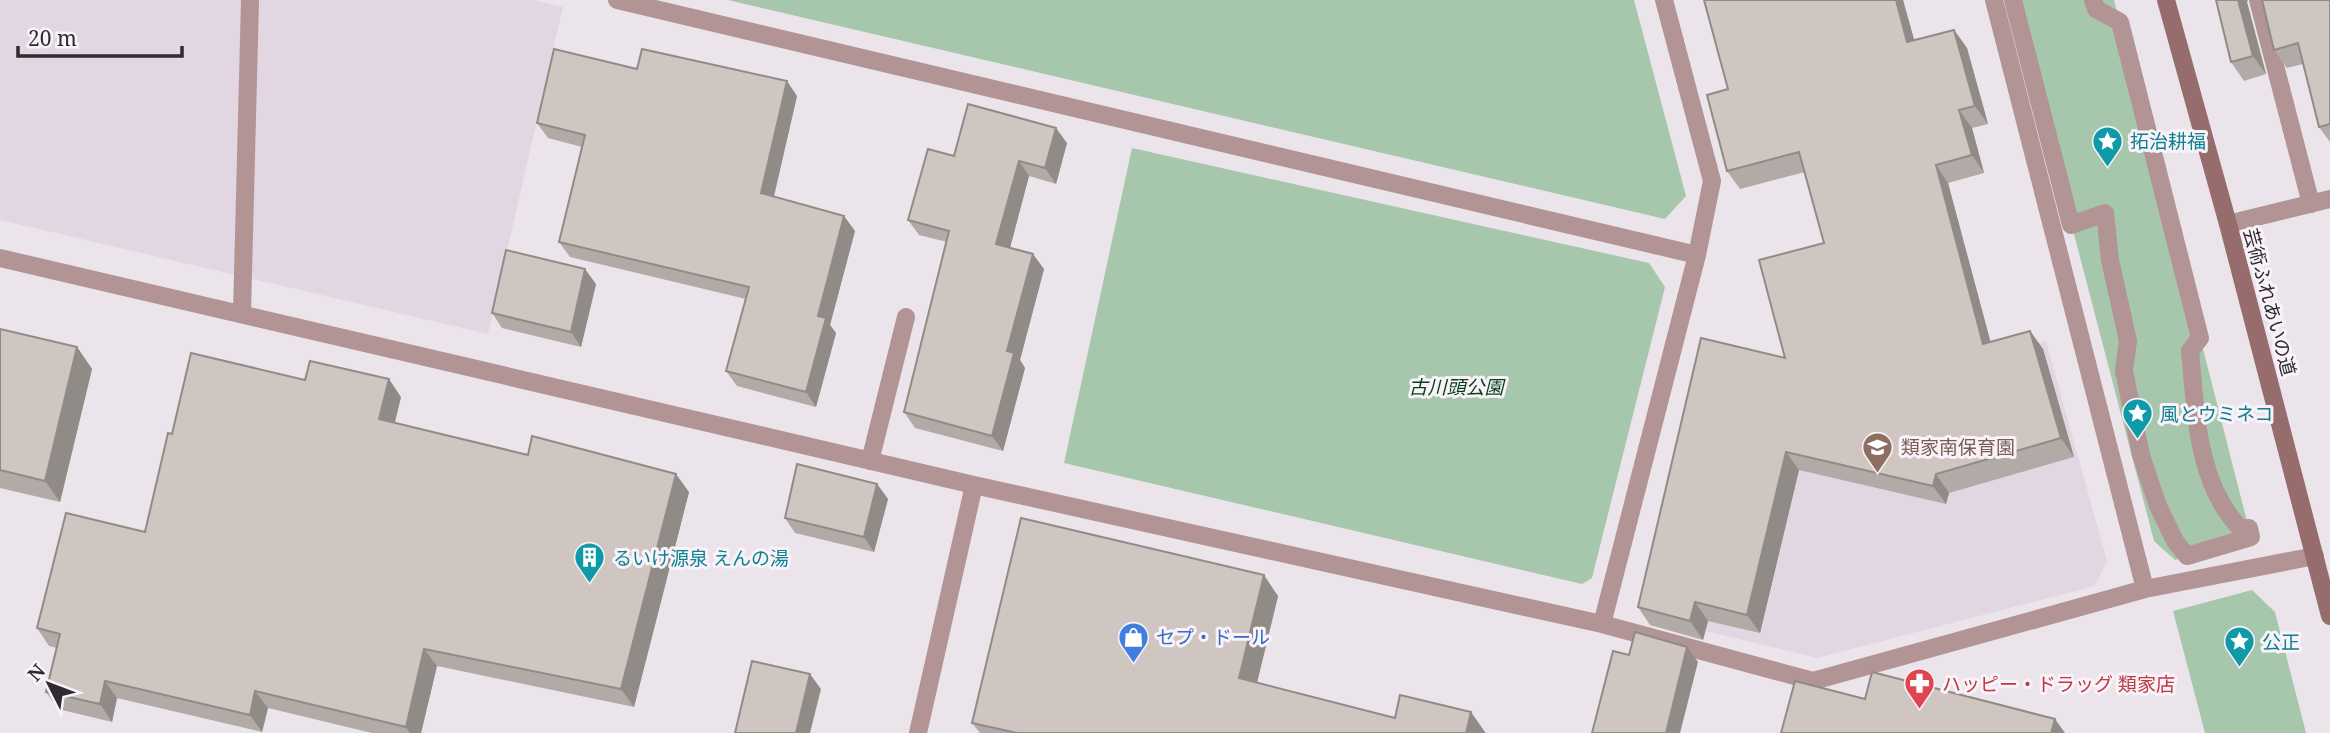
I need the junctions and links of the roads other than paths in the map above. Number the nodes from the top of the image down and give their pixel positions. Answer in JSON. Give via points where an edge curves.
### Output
{"nodes":[{"id":1,"x":250,"y":0,"type":"edge"},
{"id":2,"x":617,"y":0,"type":"edge"},
{"id":3,"x":1664,"y":0,"type":"edge"},
{"id":4,"x":1994,"y":0,"type":"edge"},
{"id":5,"x":2013,"y":0,"type":"edge"},
{"id":6,"x":2093,"y":0,"type":"edge"},
{"id":7,"x":2166,"y":0,"type":"edge"},
{"id":8,"x":2258,"y":0,"type":"edge"},
{"id":9,"x":2330,"y":199,"type":"edge"},
{"id":10,"x":2311,"y":204,"type":"junction"},
{"id":11,"x":2228,"y":224,"type":"junction"},
{"id":12,"x":1697,"y":254,"type":"junction"},
{"id":13,"x":0,"y":258,"type":"edge"},
{"id":14,"x":242,"y":313,"type":"junction"},
{"id":15,"x":906,"y":317,"type":"dead end"},
{"id":16,"x":870,"y":461,"type":"junction"},
{"id":17,"x":974,"y":485,"type":"junction"},
{"id":18,"x":2315,"y":556,"type":"junction"},
{"id":19,"x":2145,"y":589,"type":"junction"},
{"id":20,"x":2330,"y":617,"type":"edge"},
{"id":21,"x":1602,"y":624,"type":"junction"},
{"id":22,"x":918,"y":733,"type":"edge"}],
"edges":[{"from":1,"to":14,"type":"street"},
{"from":2,"to":12,"type":"street"},
{"from":3,"to":12,"type":"street","via":[[1712,181]]},
{"from":4,"to":19,"type":"street"},
{"from":5,"to":6,"type":"street","via":[[2071,225],[2105,213],[2128,341],[2124,371],[2141,455],[2158,506],[2187,556],[2251,537],[2249,528],[2241,529],[2224,507],[2204,463],[2190,351],[2200,338],[2120,22],[2096,9]]},
{"from":7,"to":11,"type":"street","name":"芸術ふれあいの道"},
{"from":8,"to":10,"type":"street"},
{"from":9,"to":10,"type":"street"},
{"from":10,"to":11,"type":"street"},
{"from":11,"to":18,"type":"street","name":"芸術ふれあいの道"},
{"from":12,"to":21,"type":"street"},
{"from":13,"to":14,"type":"street"},
{"from":14,"to":16,"type":"street"},
{"from":15,"to":16,"type":"street"},
{"from":16,"to":17,"type":"street"},
{"from":17,"to":21,"type":"street"},
{"from":17,"to":22,"type":"street"},
{"from":18,"to":19,"type":"street"},
{"from":18,"to":20,"type":"street","name":"芸術ふれあいの道"},
{"from":19,"to":21,"type":"street","via":[[1813,681]]}]}
